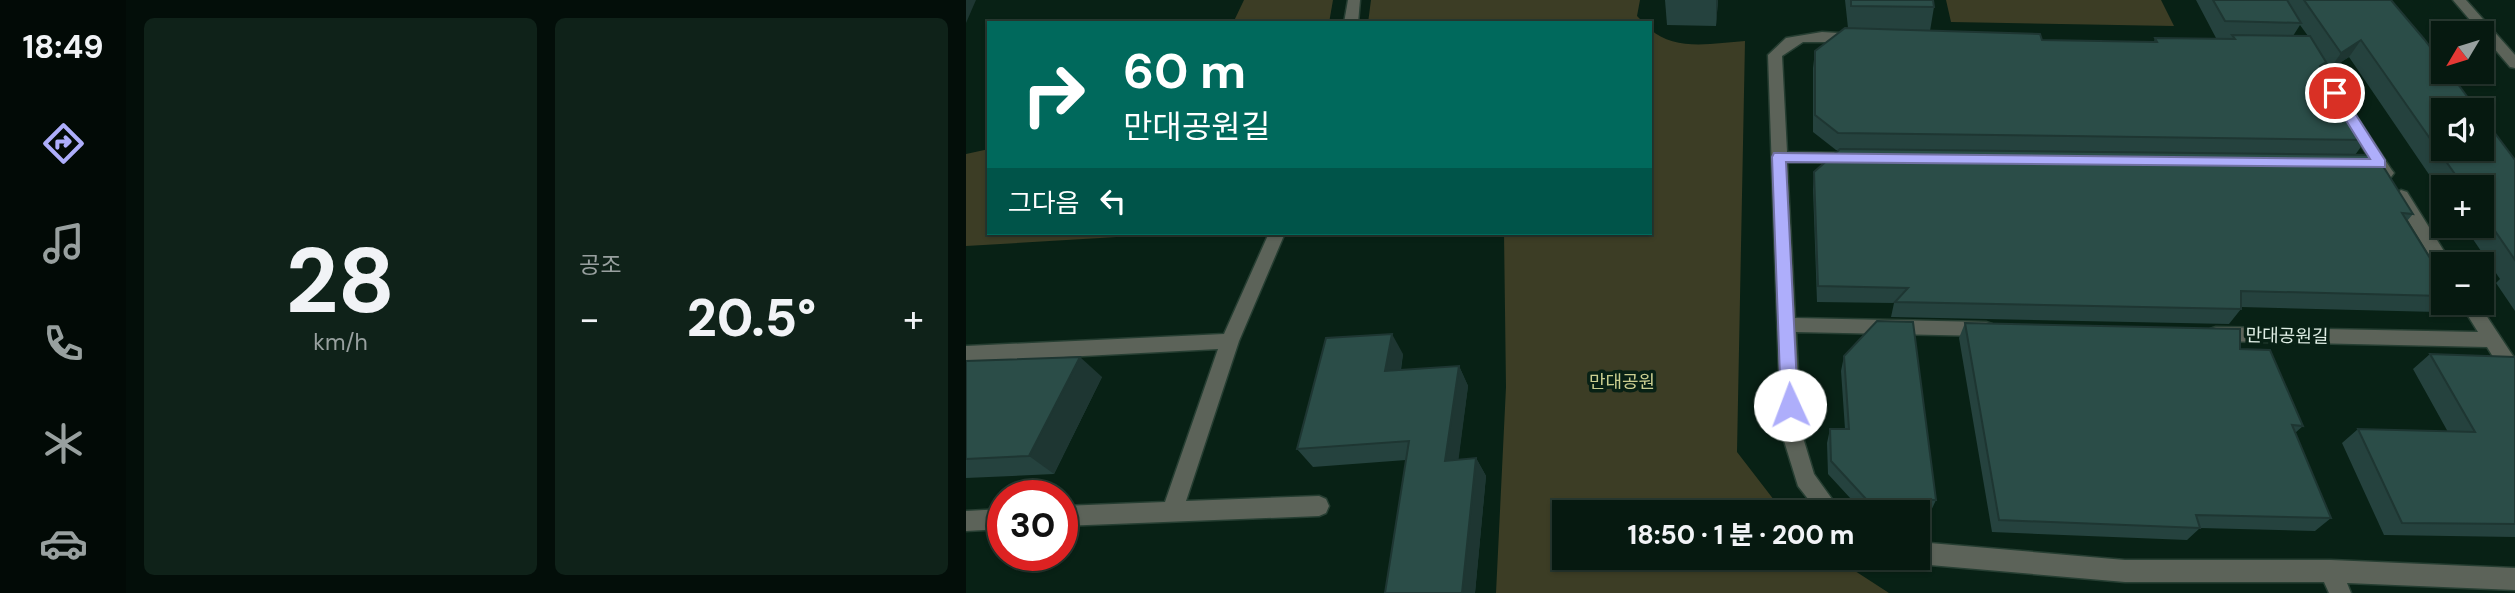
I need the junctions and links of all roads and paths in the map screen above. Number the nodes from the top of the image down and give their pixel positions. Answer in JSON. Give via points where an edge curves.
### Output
{"nodes":[{"id":1,"x":1354,"y":0,"type":"edge"},
{"id":2,"x":2459,"y":0,"type":"edge"},
{"id":3,"x":1351,"y":21,"type":"edge"},
{"id":4,"x":1867,"y":38,"type":"edge"},
{"id":5,"x":2515,"y":64,"type":"edge"},
{"id":6,"x":2343,"y":105,"type":"edge"},
{"id":7,"x":1779,"y":157,"type":"junction"},
{"id":8,"x":1863,"y":158,"type":"edge"},
{"id":9,"x":1276,"y":235,"type":"edge"},
{"id":10,"x":2435,"y":252,"type":"edge"},
{"id":11,"x":2477,"y":315,"type":"edge"},
{"id":12,"x":1786,"y":324,"type":"junction"},
{"id":13,"x":2008,"y":329,"type":"edge"},
{"id":14,"x":2202,"y":334,"type":"edge"},
{"id":15,"x":2493,"y":340,"type":"junction"},
{"id":16,"x":1230,"y":341,"type":"junction"},
{"id":17,"x":966,"y":354,"type":"edge"},
{"id":18,"x":2515,"y":375,"type":"edge"},
{"id":19,"x":1822,"y":500,"type":"edge"},
{"id":20,"x":1319,"y":506,"type":"dead end"},
{"id":21,"x":1172,"y":511,"type":"junction"},
{"id":22,"x":1078,"y":515,"type":"edge"},
{"id":23,"x":987,"y":520,"type":"edge"},
{"id":24,"x":966,"y":521,"type":"edge"},
{"id":25,"x":1930,"y":554,"type":"edge"},
{"id":26,"x":2331,"y":572,"type":"junction"},
{"id":27,"x":2515,"y":579,"type":"edge"},
{"id":28,"x":2340,"y":593,"type":"edge"}],
"edges":[{"from":1,"to":3,"type":"street"},
{"from":2,"to":5,"type":"street"},
{"from":4,"to":7,"type":"street","via":[[1800,37],[1783,43],[1775,55]]},
{"from":6,"to":10,"type":"street","via":[[2373,164]]},
{"from":7,"to":8,"type":"street"},
{"from":7,"to":12,"type":"street"},
{"from":9,"to":16,"type":"street"},
{"from":11,"to":15,"type":"street"},
{"from":12,"to":13,"type":"street"},
{"from":12,"to":19,"type":"street","via":[[1791,431],[1805,479]]},
{"from":14,"to":15,"type":"street","name":"만대공원길"},
{"from":15,"to":18,"type":"street"},
{"from":16,"to":17,"type":"street"},
{"from":16,"to":21,"type":"street"},
{"from":20,"to":21,"type":"street"},
{"from":21,"to":22,"type":"street"},
{"from":23,"to":24,"type":"street"},
{"from":25,"to":26,"type":"street","via":[[2125,571]]},
{"from":26,"to":27,"type":"street"},
{"from":26,"to":28,"type":"street"}]}
